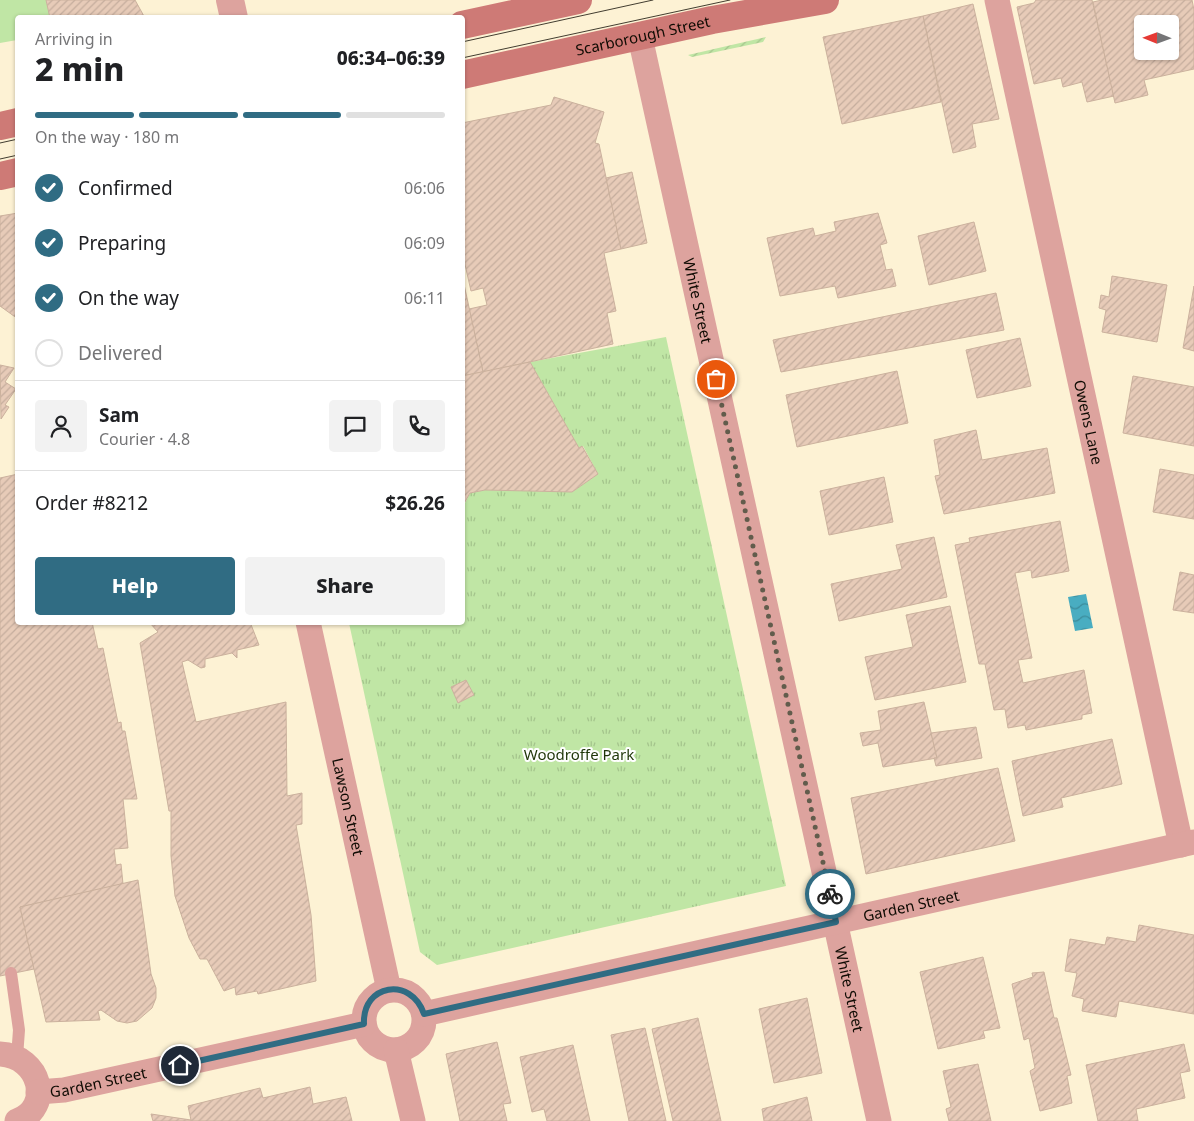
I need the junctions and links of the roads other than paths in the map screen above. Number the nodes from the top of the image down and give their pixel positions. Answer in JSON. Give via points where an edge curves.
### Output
{"nodes":[{"id":1,"x":230,"y":0,"type":"edge"},
{"id":2,"x":578,"y":0,"type":"edge"},
{"id":3,"x":825,"y":0,"type":"edge"},
{"id":4,"x":997,"y":0,"type":"edge"},
{"id":5,"x":233,"y":15,"type":"edge"},
{"id":6,"x":465,"y":24,"type":"edge"},
{"id":7,"x":640,"y":37,"type":"junction"},
{"id":8,"x":465,"y":74,"type":"edge"},
{"id":9,"x":15,"y":123,"type":"edge"},
{"id":10,"x":0,"y":126,"type":"edge"},
{"id":11,"x":15,"y":173,"type":"edge"},
{"id":12,"x":0,"y":176,"type":"edge"},
{"id":13,"x":309,"y":625,"type":"edge"},
{"id":14,"x":1187,"y":844,"type":"edge"},
{"id":15,"x":836,"y":922,"type":"junction"},
{"id":16,"x":11,"y":973,"type":"dead end"},
{"id":17,"x":388,"y":990,"type":"junction"},
{"id":18,"x":424,"y":1014,"type":"junction"},
{"id":19,"x":364,"y":1024,"type":"junction"},
{"id":20,"x":396,"y":1050,"type":"junction"},
{"id":21,"x":8,"y":1055,"type":"edge"},
{"id":22,"x":38,"y":1092,"type":"junction"},
{"id":23,"x":17,"y":1121,"type":"edge"},
{"id":24,"x":413,"y":1121,"type":"edge"},
{"id":25,"x":879,"y":1121,"type":"edge"}],
"edges":[{"from":1,"to":5,"type":"street"},
{"from":2,"to":6,"type":"main road"},
{"from":3,"to":7,"type":"main road","name":"Scarborough Street"},
{"from":4,"to":14,"type":"street","name":"Owens Lane"},
{"from":7,"to":8,"type":"main road","name":"Scarborough Street"},
{"from":7,"to":15,"type":"street","name":"White Street"},
{"from":9,"to":10,"type":"main road"},
{"from":11,"to":12,"type":"main road"},
{"from":13,"to":17,"type":"street","name":"Lawson Street"},
{"from":14,"to":15,"type":"street","name":"Garden Street"},
{"from":15,"to":18,"type":"street","name":"Garden Street"},
{"from":15,"to":25,"type":"street","name":"White Street"},
{"from":16,"to":21,"type":"lane","via":[[19,1030]]},
{"from":17,"to":18,"type":"street","via":[[398,989],[415,998]]},
{"from":17,"to":19,"type":"street","via":[[379,993],[366,1006]]},
{"from":18,"to":20,"type":"street","via":[[421,1034],[415,1042]]},
{"from":19,"to":20,"type":"street","via":[[366,1033],[378,1046]]},
{"from":19,"to":22,"type":"street","name":"Garden Street","via":[[64,1090]]},
{"from":20,"to":24,"type":"street"},
{"from":21,"to":22,"type":"street","via":[[26,1062],[38,1081]]},
{"from":22,"to":23,"type":"street","via":[[29,1112]]}]}
